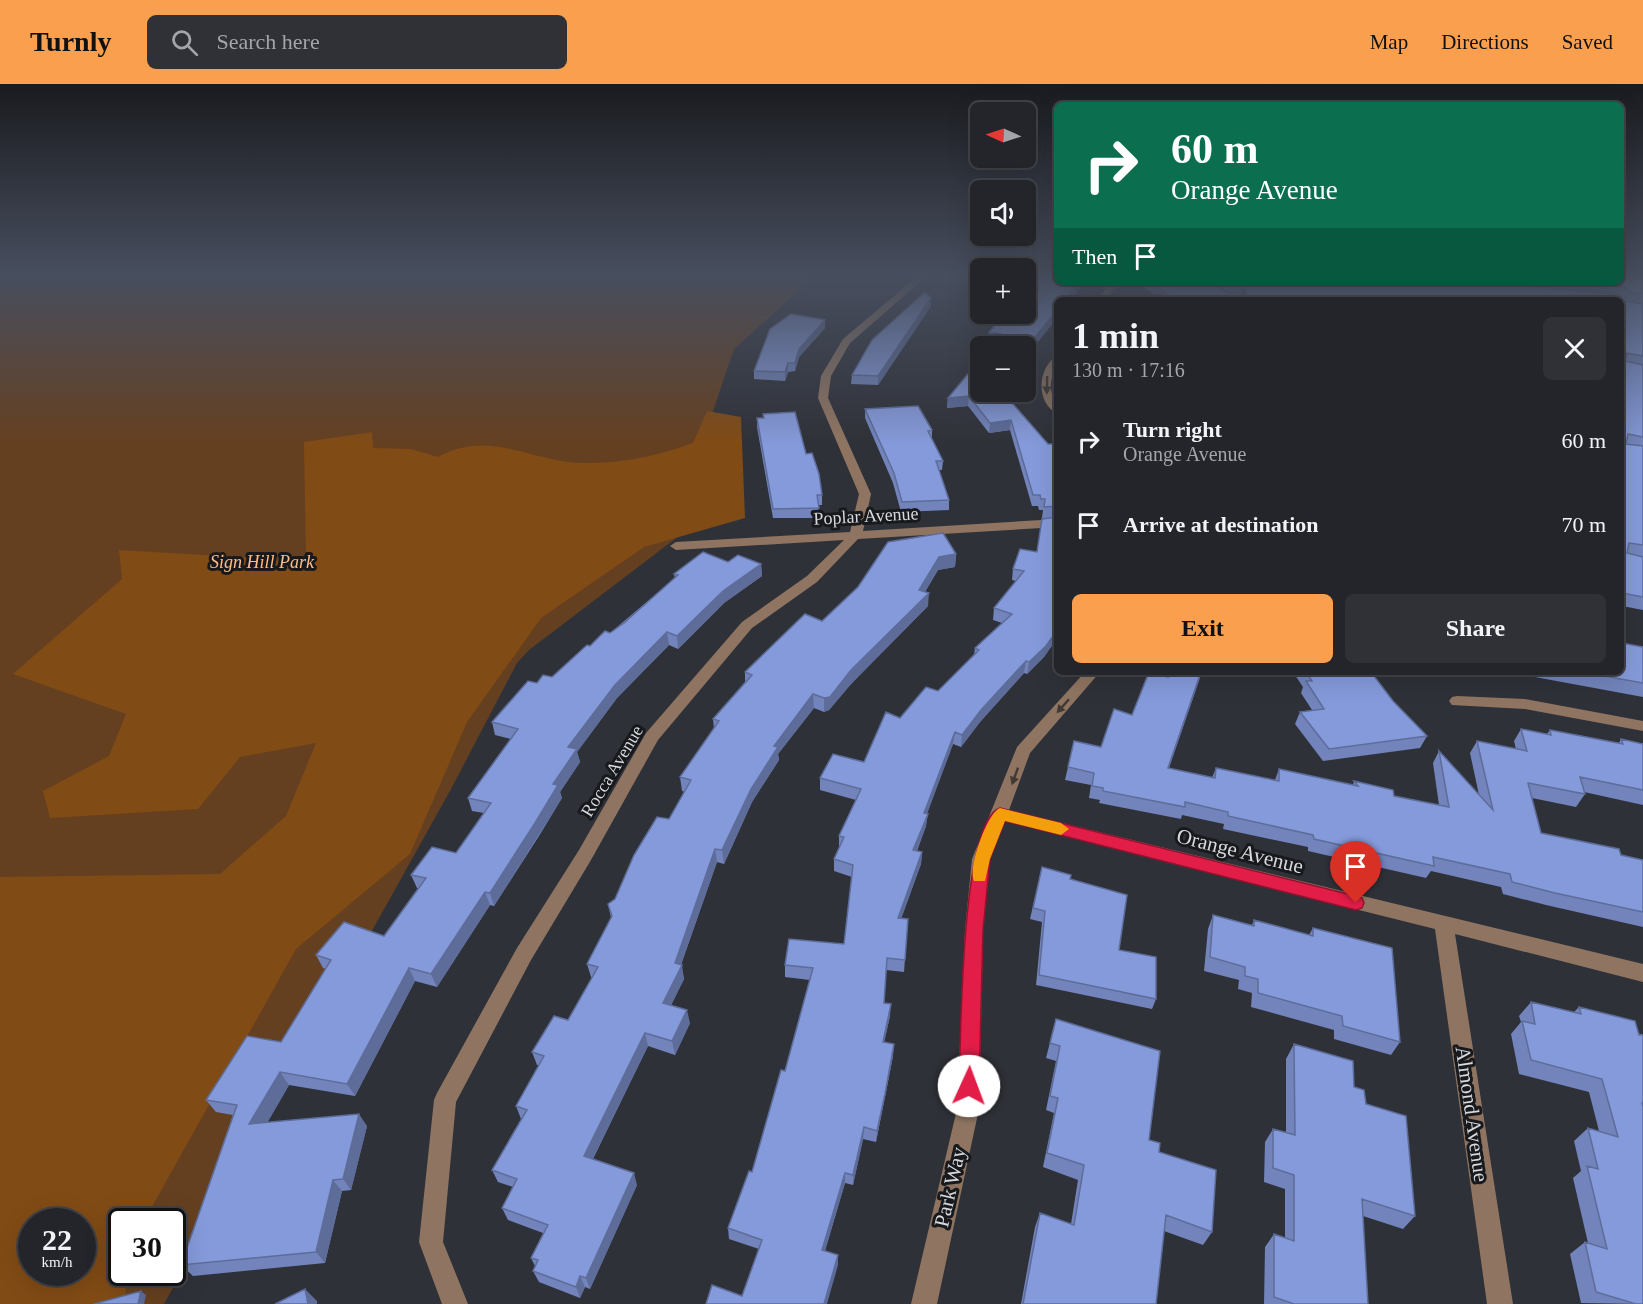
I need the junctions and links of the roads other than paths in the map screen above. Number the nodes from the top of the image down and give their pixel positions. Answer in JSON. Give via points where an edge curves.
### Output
{"nodes":[{"id":1,"x":857,"y":331,"type":"edge"},
{"id":2,"x":1054,"y":363,"type":"edge"},
{"id":3,"x":1054,"y":408,"type":"edge"},
{"id":4,"x":1054,"y":523,"type":"edge"},
{"id":5,"x":856,"y":534,"type":"junction"},
{"id":6,"x":676,"y":546,"type":"dead end"},
{"id":7,"x":1090,"y":675,"type":"edge"},
{"id":8,"x":1457,"y":701,"type":"dead end"},
{"id":9,"x":1643,"y":726,"type":"edge"},
{"id":10,"x":1000,"y":814,"type":"junction"},
{"id":11,"x":1444,"y":925,"type":"junction"},
{"id":12,"x":1643,"y":973,"type":"edge"},
{"id":13,"x":455,"y":1304,"type":"edge"},
{"id":14,"x":924,"y":1304,"type":"edge"},
{"id":15,"x":1500,"y":1304,"type":"edge"}],
"edges":[{"from":1,"to":5,"type":"street","via":[[846,340],[825,376],[823,398],[864,494]]},
{"from":2,"to":3,"type":"street","one_way":true,"via":[[1047,372],[1045,392]]},
{"from":4,"to":5,"type":"street","name":"Poplar Avenue"},
{"from":5,"to":6,"type":"street","name":"Poplar Avenue"},
{"from":5,"to":13,"type":"street","name":"Rocca Avenue","via":[[812,579],[747,625],[652,737],[524,954],[445,1100],[431,1242]]},
{"from":7,"to":10,"type":"street","name":"Park Way","one_way":true,"via":[[1023,751]]},
{"from":8,"to":9,"type":"street","via":[[1525,704]]},
{"from":10,"to":11,"type":"street","name":"Orange Avenue"},
{"from":10,"to":14,"type":"street","name":"Park Way","via":[[981,859],[974,930],[968,1109]]},
{"from":11,"to":12,"type":"street","name":"Orange Avenue"},
{"from":11,"to":15,"type":"street","name":"Almond Avenue"}]}
